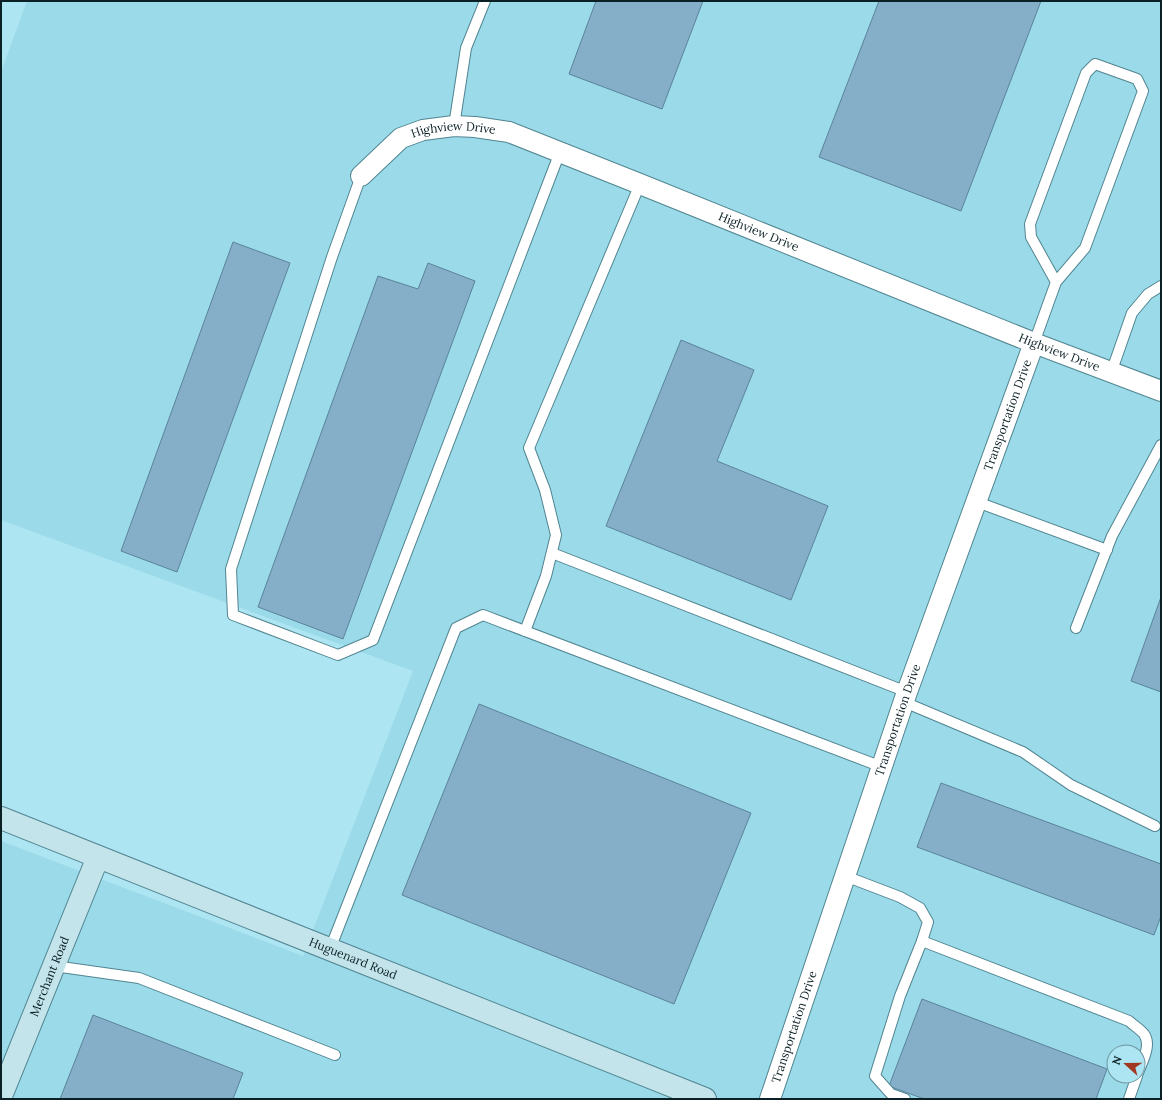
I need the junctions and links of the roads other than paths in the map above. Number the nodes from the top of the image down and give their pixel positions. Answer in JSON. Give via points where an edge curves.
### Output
{"nodes":[{"id":1,"x":486,"y":1,"type":"edge"},
{"id":2,"x":454,"y":126,"type":"junction"},
{"id":3,"x":560,"y":152,"type":"junction"},
{"id":4,"x":360,"y":176,"type":"joint"},
{"id":5,"x":640,"y":184,"type":"junction"},
{"id":6,"x":1056,"y":282,"type":"junction"},
{"id":7,"x":1161,"y":286,"type":"edge"},
{"id":8,"x":1034,"y":343,"type":"junction"},
{"id":9,"x":1111,"y":373,"type":"junction"},
{"id":10,"x":1161,"y":391,"type":"edge"},
{"id":11,"x":1161,"y":445,"type":"edge"},
{"id":12,"x":1156,"y":463,"type":"edge"},
{"id":13,"x":977,"y":502,"type":"junction"},
{"id":14,"x":1107,"y":550,"type":"junction"},
{"id":15,"x":552,"y":553,"type":"junction"},
{"id":16,"x":1076,"y":628,"type":"dead end"},
{"id":17,"x":524,"y":631,"type":"junction"},
{"id":18,"x":906,"y":697,"type":"junction"},
{"id":19,"x":882,"y":767,"type":"junction"},
{"id":20,"x":1,"y":818,"type":"edge"},
{"id":21,"x":1155,"y":826,"type":"dead end"},
{"id":22,"x":98,"y":857,"type":"junction"},
{"id":23,"x":845,"y":876,"type":"junction"},
{"id":24,"x":922,"y":941,"type":"junction"},
{"id":25,"x":330,"y":949,"type":"junction"},
{"id":26,"x":54,"y":966,"type":"junction"},
{"id":27,"x":1146,"y":1048,"type":"edge"},
{"id":28,"x":335,"y":1055,"type":"dead end"},
{"id":29,"x":1134,"y":1084,"type":"edge"},
{"id":30,"x":1,"y":1096,"type":"edge"},
{"id":31,"x":705,"y":1099,"type":"edge"},
{"id":32,"x":770,"y":1099,"type":"edge"},
{"id":33,"x":905,"y":1099,"type":"edge"},
{"id":34,"x":1128,"y":1099,"type":"edge"}],
"edges":[{"from":1,"to":2,"type":"lane","via":[[466,48]]},
{"from":2,"to":3,"type":"street","name":"Highview Drive","via":[[509,132]]},
{"from":2,"to":4,"type":"street","name":"Highview Drive","via":[[423,130],[402,138]]},
{"from":3,"to":4,"type":"lane","via":[[373,640],[338,655],[233,615],[232,570]]},
{"from":3,"to":5,"type":"street","name":"Highview Drive"},
{"from":5,"to":8,"type":"street","name":"Highview Drive"},
{"from":5,"to":15,"type":"lane","via":[[529,448],[545,490],[556,535]]},
{"from":6,"to":6,"type":"lane","via":[[1031,237],[1030,224],[1086,73],[1094,64],[1137,79],[1143,92],[1085,248]]},
{"from":6,"to":8,"type":"lane"},
{"from":7,"to":9,"type":"lane","via":[[1148,294],[1132,313]]},
{"from":8,"to":9,"type":"street","name":"Highview Drive"},
{"from":8,"to":13,"type":"street","name":"Transportation Drive"},
{"from":9,"to":10,"type":"street","name":"Highview Drive"},
{"from":11,"to":12,"type":"lane"},
{"from":12,"to":14,"type":"lane","via":[[1112,536]]},
{"from":13,"to":14,"type":"lane"},
{"from":13,"to":18,"type":"street","name":"Transportation Drive"},
{"from":14,"to":16,"type":"lane"},
{"from":15,"to":17,"type":"lane","via":[[546,576]]},
{"from":15,"to":18,"type":"lane"},
{"from":17,"to":19,"type":"lane"},
{"from":17,"to":25,"type":"lane","via":[[483,615],[456,628]]},
{"from":18,"to":19,"type":"street","name":"Transportation Drive"},
{"from":18,"to":21,"type":"lane","via":[[1023,752],[1071,785]]},
{"from":19,"to":23,"type":"street","name":"Transportation Drive"},
{"from":20,"to":22,"type":"main road","name":"Huguenard Road"},
{"from":22,"to":25,"type":"main road","name":"Huguenard Road"},
{"from":22,"to":26,"type":"main road","name":"Merchant Road"},
{"from":23,"to":24,"type":"lane","via":[[900,897],[920,908],[928,922]]},
{"from":23,"to":32,"type":"street","name":"Transportation Drive"},
{"from":24,"to":27,"type":"lane","via":[[1129,1021],[1144,1034]]},
{"from":24,"to":33,"type":"lane","via":[[900,996],[875,1076],[891,1094]]},
{"from":25,"to":31,"type":"main road","name":"Huguenard Road"},
{"from":26,"to":28,"type":"lane","via":[[138,978]]},
{"from":26,"to":30,"type":"main road","name":"Merchant Road"},
{"from":29,"to":34,"type":"lane"}]}
